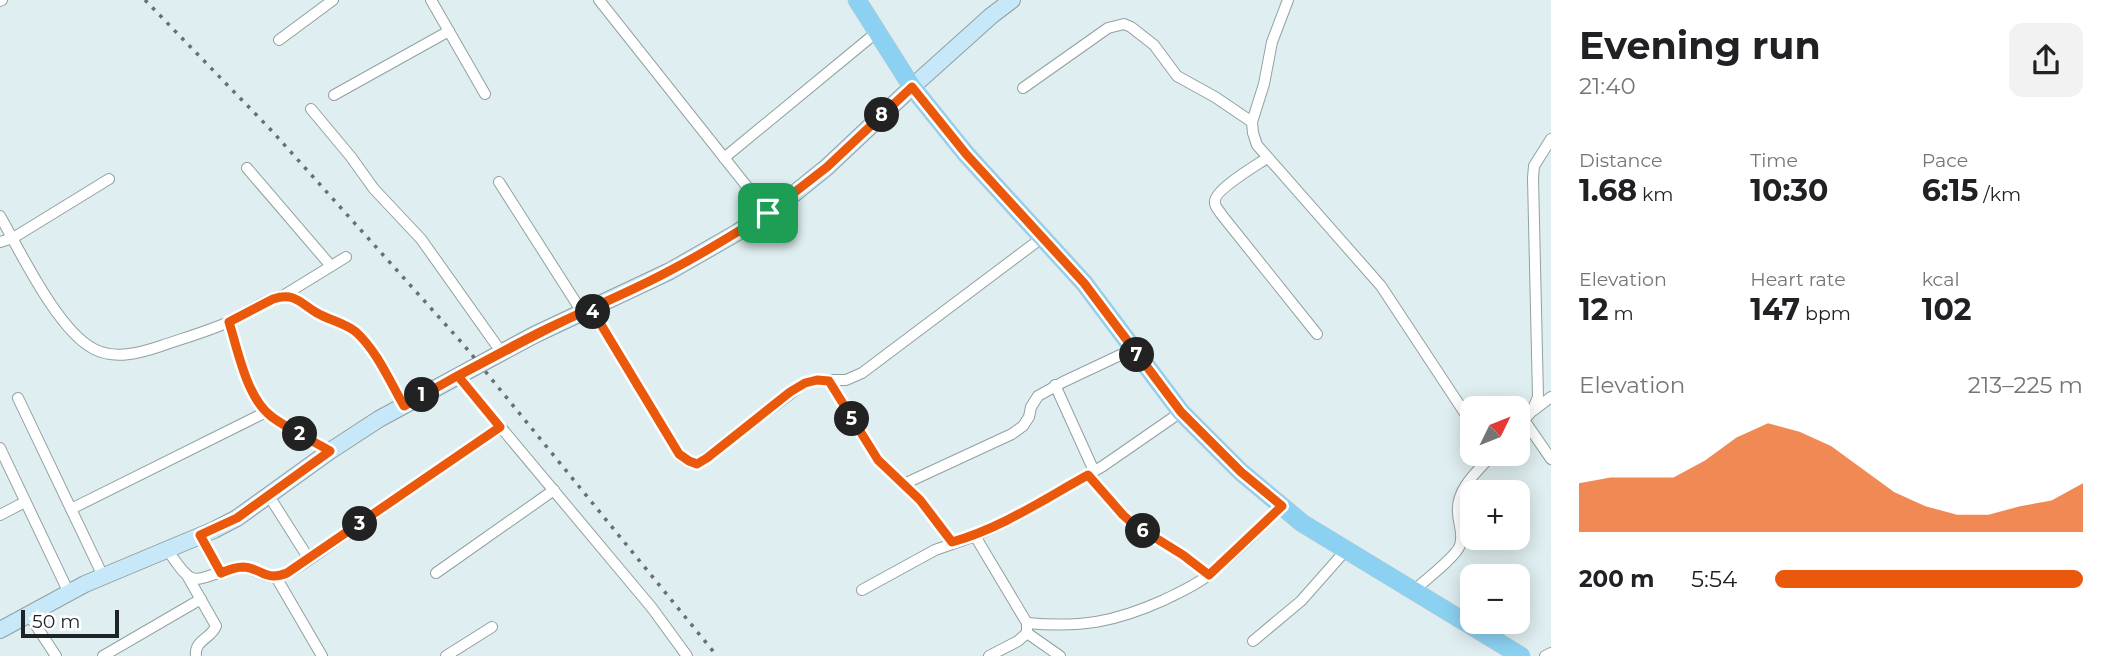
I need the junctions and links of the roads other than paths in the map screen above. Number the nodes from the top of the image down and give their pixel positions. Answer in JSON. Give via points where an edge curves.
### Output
{"nodes":[{"id":1,"x":332,"y":0,"type":"edge"},
{"id":2,"x":431,"y":0,"type":"edge"},
{"id":3,"x":599,"y":0,"type":"edge"},
{"id":4,"x":857,"y":0,"type":"edge"},
{"id":5,"x":1012,"y":0,"type":"edge"},
{"id":6,"x":1288,"y":0,"type":"edge"},
{"id":7,"x":449,"y":31,"type":"junction"},
{"id":8,"x":877,"y":32,"type":"junction"},
{"id":9,"x":279,"y":40,"type":"dead end"},
{"id":10,"x":912,"y":87,"type":"junction"},
{"id":11,"x":1023,"y":88,"type":"dead end"},
{"id":12,"x":485,"y":94,"type":"dead end"},
{"id":13,"x":334,"y":95,"type":"dead end"},
{"id":14,"x":311,"y":109,"type":"dead end"},
{"id":15,"x":1252,"y":122,"type":"junction"},
{"id":16,"x":1551,"y":139,"type":"edge"},
{"id":17,"x":724,"y":158,"type":"junction"},
{"id":18,"x":1267,"y":158,"type":"junction"},
{"id":19,"x":247,"y":168,"type":"dead end"},
{"id":20,"x":109,"y":179,"type":"dead end"},
{"id":21,"x":499,"y":182,"type":"dead end"},
{"id":22,"x":768,"y":213,"type":"junction"},
{"id":23,"x":0,"y":216,"type":"edge"},
{"id":24,"x":1043,"y":237,"type":"junction"},
{"id":25,"x":13,"y":238,"type":"junction"},
{"id":26,"x":0,"y":242,"type":"edge"},
{"id":27,"x":346,"y":257,"type":"dead end"},
{"id":28,"x":331,"y":266,"type":"junction"},
{"id":29,"x":281,"y":296,"type":"junction"},
{"id":30,"x":586,"y":310,"type":"junction"},
{"id":31,"x":229,"y":322,"type":"junction"},
{"id":32,"x":1317,"y":334,"type":"dead end"},
{"id":33,"x":1133,"y":349,"type":"junction"},
{"id":34,"x":502,"y":352,"type":"junction"},
{"id":35,"x":458,"y":376,"type":"junction"},
{"id":36,"x":829,"y":381,"type":"junction"},
{"id":37,"x":1055,"y":385,"type":"junction"},
{"id":38,"x":1551,"y":397,"type":"edge"},
{"id":39,"x":18,"y":398,"type":"dead end"},
{"id":40,"x":404,"y":406,"type":"junction"},
{"id":41,"x":1460,"y":406,"type":"edge"},
{"id":42,"x":1530,"y":410,"type":"edge"},
{"id":43,"x":266,"y":412,"type":"junction"},
{"id":44,"x":1181,"y":412,"type":"junction"},
{"id":45,"x":1530,"y":415,"type":"edge"},
{"id":46,"x":500,"y":427,"type":"junction"},
{"id":47,"x":1530,"y":429,"type":"edge"},
{"id":48,"x":0,"y":448,"type":"edge"},
{"id":49,"x":330,"y":451,"type":"junction"},
{"id":50,"x":1551,"y":459,"type":"edge"},
{"id":51,"x":1482,"y":466,"type":"edge"},
{"id":52,"x":1091,"y":473,"type":"junction"},
{"id":53,"x":904,"y":484,"type":"junction"},
{"id":54,"x":554,"y":491,"type":"junction"},
{"id":55,"x":269,"y":496,"type":"junction"},
{"id":56,"x":25,"y":502,"type":"junction"},
{"id":57,"x":1282,"y":506,"type":"junction"},
{"id":58,"x":71,"y":509,"type":"junction"},
{"id":59,"x":0,"y":515,"type":"edge"},
{"id":60,"x":200,"y":535,"type":"junction"},
{"id":61,"x":975,"y":536,"type":"junction"},
{"id":62,"x":952,"y":542,"type":"junction"},
{"id":63,"x":167,"y":549,"type":"junction"},
{"id":64,"x":1346,"y":550,"type":"junction"},
{"id":65,"x":309,"y":559,"type":"junction"},
{"id":66,"x":221,"y":573,"type":"junction"},
{"id":67,"x":436,"y":573,"type":"dead end"},
{"id":68,"x":1209,"y":575,"type":"junction"},
{"id":69,"x":103,"y":576,"type":"junction"},
{"id":70,"x":188,"y":577,"type":"junction"},
{"id":71,"x":276,"y":577,"type":"junction"},
{"id":72,"x":862,"y":590,"type":"dead end"},
{"id":73,"x":1413,"y":591,"type":"junction"},
{"id":74,"x":69,"y":593,"type":"junction"},
{"id":75,"x":201,"y":600,"type":"junction"},
{"id":76,"x":29,"y":615,"type":"junction"},
{"id":77,"x":492,"y":627,"type":"dead end"},
{"id":78,"x":1027,"y":628,"type":"junction"},
{"id":79,"x":0,"y":631,"type":"edge"},
{"id":80,"x":1253,"y":641,"type":"dead end"},
{"id":81,"x":1551,"y":653,"type":"edge"},
{"id":82,"x":56,"y":656,"type":"edge"},
{"id":83,"x":103,"y":656,"type":"edge"},
{"id":84,"x":196,"y":656,"type":"edge"},
{"id":85,"x":322,"y":656,"type":"edge"},
{"id":86,"x":446,"y":656,"type":"edge"},
{"id":87,"x":687,"y":656,"type":"edge"},
{"id":88,"x":989,"y":656,"type":"edge"},
{"id":89,"x":1060,"y":656,"type":"edge"},
{"id":90,"x":1521,"y":656,"type":"edge"},
{"id":91,"x":1545,"y":656,"type":"edge"}],
"edges":[{"from":1,"to":9,"type":"street"},
{"from":2,"to":7,"type":"street"},
{"from":3,"to":17,"type":"street"},
{"from":4,"to":8,"type":"main road"},
{"from":5,"to":10,"type":"street"},
{"from":6,"to":15,"type":"street"},
{"from":7,"to":12,"type":"street"},
{"from":7,"to":13,"type":"street"},
{"from":8,"to":10,"type":"main road"},
{"from":8,"to":17,"type":"street"},
{"from":10,"to":22,"type":"street","via":[[827,167]]},
{"from":10,"to":24,"type":"main road"},
{"from":11,"to":15,"type":"street","via":[[1108,28],[1124,24],[1154,45],[1177,76]]},
{"from":14,"to":34,"type":"street","via":[[374,189],[421,239]]},
{"from":15,"to":18,"type":"street","via":[[1257,145]]},
{"from":16,"to":42,"type":"street","via":[[1532,178],[1538,397]]},
{"from":17,"to":22,"type":"street"},
{"from":18,"to":32,"type":"street","via":[[1222,189],[1214,203]]},
{"from":18,"to":41,"type":"street","via":[[1381,286]]},
{"from":19,"to":28,"type":"street"},
{"from":20,"to":25,"type":"street"},
{"from":21,"to":30,"type":"street"},
{"from":22,"to":30,"type":"street","via":[[670,271]]},
{"from":23,"to":25,"type":"street"},
{"from":24,"to":33,"type":"main road"},
{"from":24,"to":36,"type":"street","via":[[862,373]]},
{"from":25,"to":26,"type":"street"},
{"from":25,"to":31,"type":"street","via":[[63,320],[95,350],[134,354]]},
{"from":27,"to":28,"type":"street"},
{"from":28,"to":29,"type":"street"},
{"from":29,"to":31,"type":"street"},
{"from":29,"to":40,"type":"street","via":[[296,298],[355,331]]},
{"from":30,"to":34,"type":"street"},
{"from":30,"to":36,"type":"street","via":[[679,454],[697,464],[790,392],[805,383]]},
{"from":31,"to":43,"type":"street","via":[[250,387]]},
{"from":33,"to":37,"type":"street"},
{"from":33,"to":44,"type":"main road"},
{"from":34,"to":35,"type":"street"},
{"from":35,"to":40,"type":"street"},
{"from":35,"to":46,"type":"street"},
{"from":36,"to":53,"type":"street","via":[[873,453]]},
{"from":37,"to":52,"type":"street"},
{"from":37,"to":53,"type":"street","via":[[1038,396],[1029,417],[1012,435]]},
{"from":38,"to":45,"type":"street"},
{"from":39,"to":58,"type":"street"},
{"from":40,"to":49,"type":"street"},
{"from":43,"to":49,"type":"street"},
{"from":43,"to":58,"type":"street"},
{"from":44,"to":52,"type":"street"},
{"from":44,"to":57,"type":"main road"},
{"from":46,"to":54,"type":"street"},
{"from":46,"to":65,"type":"street"},
{"from":47,"to":50,"type":"street"},
{"from":48,"to":56,"type":"street"},
{"from":49,"to":55,"type":"street"},
{"from":51,"to":73,"type":"street","via":[[1459,498],[1460,547]]},
{"from":52,"to":61,"type":"street"},
{"from":52,"to":68,"type":"street","via":[[1133,524]]},
{"from":53,"to":62,"type":"street"},
{"from":54,"to":67,"type":"street"},
{"from":54,"to":87,"type":"street"},
{"from":55,"to":60,"type":"street"},
{"from":55,"to":65,"type":"street"},
{"from":56,"to":59,"type":"street"},
{"from":56,"to":74,"type":"street"},
{"from":57,"to":64,"type":"main road"},
{"from":57,"to":68,"type":"street"},
{"from":58,"to":69,"type":"street"},
{"from":60,"to":63,"type":"street"},
{"from":60,"to":66,"type":"street"},
{"from":61,"to":62,"type":"street"},
{"from":61,"to":78,"type":"street"},
{"from":62,"to":72,"type":"street"},
{"from":63,"to":69,"type":"street"},
{"from":63,"to":70,"type":"street"},
{"from":64,"to":73,"type":"main road"},
{"from":64,"to":80,"type":"street","via":[[1301,601]]},
{"from":65,"to":71,"type":"street"},
{"from":66,"to":70,"type":"street","via":[[196,580]]},
{"from":66,"to":71,"type":"street","via":[[247,567]]},
{"from":68,"to":78,"type":"street","via":[[1134,613],[1105,621]]},
{"from":69,"to":74,"type":"street"},
{"from":70,"to":75,"type":"street"},
{"from":71,"to":85,"type":"street"},
{"from":73,"to":90,"type":"main road"},
{"from":74,"to":76,"type":"street"},
{"from":75,"to":83,"type":"street"},
{"from":75,"to":84,"type":"street","via":[[216,626],[214,633],[198,643]]},
{"from":76,"to":79,"type":"street"},
{"from":76,"to":82,"type":"street"},
{"from":77,"to":86,"type":"street"},
{"from":78,"to":88,"type":"street","via":[[1018,641]]},
{"from":78,"to":89,"type":"street"},
{"from":81,"to":91,"type":"street"}]}
